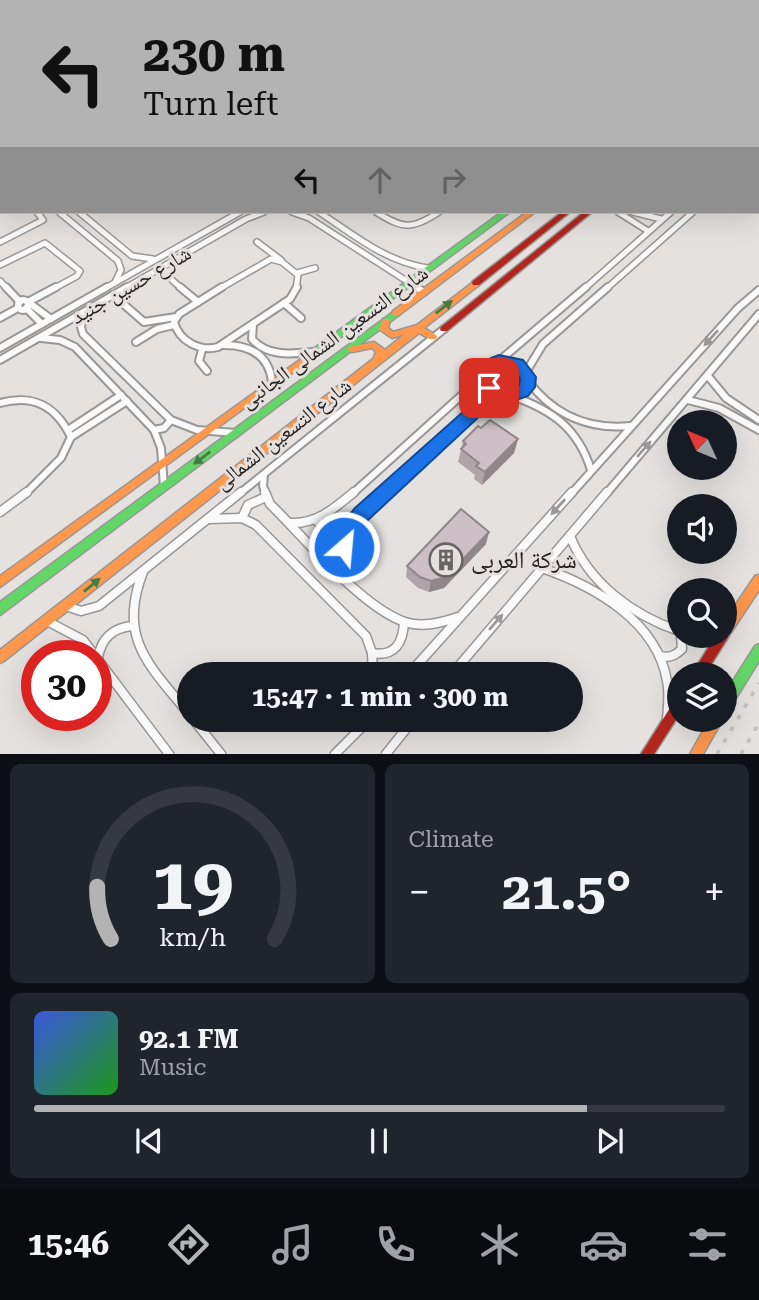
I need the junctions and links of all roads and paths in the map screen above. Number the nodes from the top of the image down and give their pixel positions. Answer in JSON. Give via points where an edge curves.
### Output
{"nodes":[{"id":1,"x":39,"y":214,"type":"edge"},
{"id":2,"x":61,"y":214,"type":"edge"},
{"id":3,"x":81,"y":214,"type":"edge"},
{"id":4,"x":236,"y":214,"type":"edge"},
{"id":5,"x":259,"y":214,"type":"edge"},
{"id":6,"x":298,"y":214,"type":"edge"},
{"id":7,"x":322,"y":214,"type":"edge"},
{"id":8,"x":382,"y":214,"type":"edge"},
{"id":9,"x":436,"y":214,"type":"edge"},
{"id":10,"x":503,"y":214,"type":"edge"},
{"id":11,"x":528,"y":214,"type":"edge"},
{"id":12,"x":563,"y":214,"type":"edge"},
{"id":13,"x":586,"y":214,"type":"edge"},
{"id":14,"x":623,"y":214,"type":"edge"},
{"id":15,"x":641,"y":214,"type":"edge"},
{"id":16,"x":668,"y":214,"type":"edge"},
{"id":17,"x":691,"y":214,"type":"edge"},
{"id":18,"x":661,"y":219,"type":"junction"},
{"id":19,"x":649,"y":231,"type":"junction"},
{"id":20,"x":112,"y":239,"type":"junction"},
{"id":21,"x":0,"y":242,"type":"edge"},
{"id":22,"x":257,"y":242,"type":"dead end"},
{"id":23,"x":100,"y":246,"type":"junction"},
{"id":24,"x":159,"y":258,"type":"junction"},
{"id":25,"x":282,"y":262,"type":"junction"},
{"id":26,"x":612,"y":262,"type":"junction"},
{"id":27,"x":0,"y":265,"type":"edge"},
{"id":28,"x":315,"y":268,"type":"dead end"},
{"id":29,"x":428,"y":268,"type":"junction"},
{"id":30,"x":627,"y":270,"type":"junction"},
{"id":31,"x":297,"y":273,"type":"junction"},
{"id":32,"x":172,"y":280,"type":"dead end"},
{"id":33,"x":0,"y":281,"type":"edge"},
{"id":34,"x":409,"y":282,"type":"junction"},
{"id":35,"x":114,"y":283,"type":"junction"},
{"id":36,"x":759,"y":290,"type":"edge"},
{"id":37,"x":424,"y":292,"type":"junction"},
{"id":38,"x":113,"y":295,"type":"junction"},
{"id":39,"x":198,"y":302,"type":"junction"},
{"id":40,"x":284,"y":303,"type":"junction"},
{"id":41,"x":24,"y":304,"type":"junction"},
{"id":42,"x":84,"y":312,"type":"junction"},
{"id":43,"x":759,"y":314,"type":"edge"},
{"id":44,"x":177,"y":317,"type":"junction"},
{"id":45,"x":0,"y":318,"type":"edge"},
{"id":46,"x":301,"y":318,"type":"dead end"},
{"id":47,"x":51,"y":319,"type":"junction"},
{"id":48,"x":386,"y":320,"type":"junction"},
{"id":49,"x":41,"y":324,"type":"junction"},
{"id":50,"x":253,"y":324,"type":"junction"},
{"id":51,"x":174,"y":325,"type":"junction"},
{"id":52,"x":417,"y":328,"type":"junction"},
{"id":53,"x":444,"y":329,"type":"joint"},
{"id":54,"x":433,"y":337,"type":"junction"},
{"id":55,"x":39,"y":338,"type":"junction"},
{"id":56,"x":88,"y":339,"type":"junction"},
{"id":57,"x":253,"y":341,"type":"junction"},
{"id":58,"x":136,"y":342,"type":"dead end"},
{"id":59,"x":222,"y":345,"type":"junction"},
{"id":60,"x":246,"y":346,"type":"junction"},
{"id":61,"x":75,"y":347,"type":"junction"},
{"id":62,"x":0,"y":348,"type":"edge"},
{"id":63,"x":202,"y":350,"type":"junction"},
{"id":64,"x":262,"y":352,"type":"junction"},
{"id":65,"x":313,"y":352,"type":"junction"},
{"id":66,"x":344,"y":352,"type":"junction"},
{"id":67,"x":0,"y":360,"type":"edge"},
{"id":68,"x":499,"y":361,"type":"junction"},
{"id":69,"x":375,"y":362,"type":"junction"},
{"id":70,"x":207,"y":371,"type":"dead end"},
{"id":71,"x":526,"y":372,"type":"junction"},
{"id":72,"x":483,"y":376,"type":"junction"},
{"id":73,"x":708,"y":376,"type":"junction"},
{"id":74,"x":528,"y":381,"type":"junction"},
{"id":75,"x":272,"y":382,"type":"junction"},
{"id":76,"x":507,"y":396,"type":"junction"},
{"id":77,"x":124,"y":398,"type":"junction"},
{"id":78,"x":688,"y":400,"type":"junction"},
{"id":79,"x":0,"y":403,"type":"edge"},
{"id":80,"x":172,"y":420,"type":"junction"},
{"id":81,"x":759,"y":420,"type":"edge"},
{"id":82,"x":632,"y":426,"type":"junction"},
{"id":83,"x":153,"y":430,"type":"junction"},
{"id":84,"x":206,"y":430,"type":"junction"},
{"id":85,"x":759,"y":430,"type":"edge"},
{"id":86,"x":70,"y":433,"type":"junction"},
{"id":87,"x":236,"y":433,"type":"junction"},
{"id":88,"x":162,"y":464,"type":"junction"},
{"id":89,"x":591,"y":470,"type":"junction"},
{"id":90,"x":265,"y":473,"type":"junction"},
{"id":91,"x":164,"y":486,"type":"junction"},
{"id":92,"x":266,"y":496,"type":"junction"},
{"id":93,"x":0,"y":512,"type":"edge"},
{"id":94,"x":242,"y":518,"type":"junction"},
{"id":95,"x":207,"y":520,"type":"junction"},
{"id":96,"x":316,"y":520,"type":"junction"},
{"id":97,"x":291,"y":523,"type":"junction"},
{"id":98,"x":570,"y":536,"type":"junction"},
{"id":99,"x":344,"y":547,"type":"junction"},
{"id":100,"x":542,"y":568,"type":"junction"},
{"id":101,"x":144,"y":570,"type":"junction"},
{"id":102,"x":759,"y":580,"type":"edge"},
{"id":103,"x":0,"y":582,"type":"edge"},
{"id":104,"x":351,"y":582,"type":"junction"},
{"id":105,"x":66,"y":606,"type":"junction"},
{"id":106,"x":0,"y":609,"type":"edge"},
{"id":107,"x":737,"y":611,"type":"edge"},
{"id":108,"x":460,"y":616,"type":"junction"},
{"id":109,"x":47,"y":621,"type":"junction"},
{"id":110,"x":404,"y":622,"type":"junction"},
{"id":111,"x":132,"y":626,"type":"junction"},
{"id":112,"x":667,"y":628,"type":"edge"},
{"id":113,"x":80,"y":640,"type":"edge"},
{"id":114,"x":105,"y":640,"type":"edge"},
{"id":115,"x":682,"y":648,"type":"edge"},
{"id":116,"x":759,"y":650,"type":"edge"},
{"id":117,"x":372,"y":653,"type":"junction"},
{"id":118,"x":660,"y":656,"type":"junction"},
{"id":119,"x":0,"y":657,"type":"edge"},
{"id":120,"x":372,"y":662,"type":"edge"},
{"id":121,"x":420,"y":662,"type":"edge"},
{"id":122,"x":462,"y":662,"type":"edge"},
{"id":123,"x":112,"y":676,"type":"edge"},
{"id":124,"x":737,"y":686,"type":"edge"},
{"id":125,"x":177,"y":699,"type":"edge"},
{"id":126,"x":666,"y":724,"type":"joint"},
{"id":127,"x":203,"y":732,"type":"edge"},
{"id":128,"x":357,"y":732,"type":"edge"},
{"id":129,"x":404,"y":732,"type":"edge"},
{"id":130,"x":709,"y":732,"type":"edge"},
{"id":131,"x":169,"y":754,"type":"edge"},
{"id":132,"x":221,"y":754,"type":"edge"},
{"id":133,"x":335,"y":754,"type":"edge"},
{"id":134,"x":386,"y":754,"type":"edge"},
{"id":135,"x":647,"y":754,"type":"edge"},
{"id":136,"x":696,"y":754,"type":"edge"}],
"edges":[{"from":1,"to":21,"type":"street","via":[[43,220]]},
{"from":2,"to":23,"type":"street"},
{"from":3,"to":20,"type":"street"},
{"from":4,"to":24,"type":"street","name":"شارع حسين جنيد"},
{"from":5,"to":38,"type":"street","name":"شارع حسين جنيد"},
{"from":6,"to":34,"type":"street"},
{"from":7,"to":29,"type":"street","via":[[394,260]]},
{"from":8,"to":9,"type":"street","via":[[396,225],[410,227]]},
{"from":10,"to":29,"type":"main road","name":"شارع التسعين الشمالى الجانبى"},
{"from":11,"to":37,"type":"main road","name":"شارع التسعين الشمالى"},
{"from":52,"to":12,"type":"main road","name":"شارع التسعين الشمالى","one_way":true},
{"from":13,"to":53,"type":"main road"},
{"from":14,"to":19,"type":"street"},
{"from":15,"to":18,"type":"street"},
{"from":16,"to":18,"type":"street"},
{"from":17,"to":30,"type":"street"},
{"from":18,"to":19,"type":"street"},
{"from":19,"to":26,"type":"street"},
{"from":20,"to":23,"type":"street"},
{"from":20,"to":24,"type":"street","via":[[137,258]]},
{"from":22,"to":25,"type":"street"},
{"from":23,"to":35,"type":"street","via":[[120,265]]},
{"from":24,"to":35,"type":"street","name":"شارع حسين جنيد"},
{"from":25,"to":31,"type":"street"},
{"from":25,"to":39,"type":"street","via":[[261,263]]},
{"from":26,"to":30,"type":"street"},
{"from":26,"to":68,"type":"street"},
{"from":27,"to":41,"type":"street","via":[[45,243],[80,271]]},
{"from":28,"to":31,"type":"street"},
{"from":29,"to":34,"type":"main road","name":"شارع التسعين الشمالى الجانبى"},
{"from":30,"to":71,"type":"street","via":[[543,344]]},
{"from":31,"to":40,"type":"street","via":[[297,288]]},
{"from":32,"to":39,"type":"street"},
{"from":33,"to":41,"type":"street"},
{"from":34,"to":37,"type":"street"},
{"from":34,"to":65,"type":"main road","name":"شارع التسعين الشمالى الجانبى"},
{"from":35,"to":47,"type":"street","name":"شارع حسين جنيد"},
{"from":36,"to":82,"type":"street","one_way":true},
{"from":37,"to":48,"type":"main road","name":"شارع التسعين الشمالى"},
{"from":38,"to":42,"type":"street","name":"شارع حسين جنيد"},
{"from":38,"to":44,"type":"street","via":[[144,322]]},
{"from":39,"to":44,"type":"street"},
{"from":40,"to":46,"type":"street"},
{"from":40,"to":50,"type":"street"},
{"from":41,"to":45,"type":"street"},
{"from":41,"to":47,"type":"street"},
{"from":41,"to":49,"type":"street"},
{"from":42,"to":55,"type":"street","name":"شارع حسين جنيد"},
{"from":42,"to":56,"type":"street","via":[[81,327]]},
{"from":43,"to":73,"type":"street"},
{"from":44,"to":51,"type":"street"},
{"from":47,"to":49,"type":"street","name":"شارع حسين جنيد"},
{"from":48,"to":52,"type":"main road","via":[[383,329],[392,335]]},
{"from":48,"to":66,"type":"main road","name":"شارع التسعين الشمالى"},
{"from":49,"to":62,"type":"street","name":"شارع حسين جنيد"},
{"from":50,"to":57,"type":"street"},
{"from":50,"to":59,"type":"street"},
{"from":51,"to":58,"type":"street"},
{"from":51,"to":63,"type":"street"},
{"from":52,"to":54,"type":"main road"},
{"from":52,"to":69,"type":"main road","name":"شارع التسعين الشمالى"},
{"from":53,"to":54,"type":"street"},
{"from":54,"to":90,"type":"street"},
{"from":55,"to":61,"type":"street"},
{"from":55,"to":67,"type":"street","name":"شارع حسين جنيد"},
{"from":56,"to":61,"type":"street"},
{"from":56,"to":80,"type":"street"},
{"from":57,"to":60,"type":"street"},
{"from":57,"to":64,"type":"street"},
{"from":59,"to":60,"type":"street"},
{"from":59,"to":63,"type":"street"},
{"from":60,"to":64,"type":"street"},
{"from":61,"to":77,"type":"street"},
{"from":63,"to":70,"type":"street","via":[[199,361]]},
{"from":64,"to":65,"type":"street"},
{"from":64,"to":75,"type":"street"},
{"from":65,"to":75,"type":"main road","name":"شارع التسعين الشمالى الجانبى"},
{"from":66,"to":69,"type":"main road","via":[[374,345],[381,351]]},
{"from":66,"to":87,"type":"main road","name":"شارع التسعين الشمالى"},
{"from":68,"to":71,"type":"street","via":[[512,362]]},
{"from":68,"to":72,"type":"street","via":[[487,366]]},
{"from":105,"to":69,"type":"main road","name":"شارع التسعين الشمالى","one_way":true},
{"from":71,"to":74,"type":"street"},
{"from":72,"to":76,"type":"street","via":[[489,388]]},
{"from":72,"to":96,"type":"street","via":[[336,508]]},
{"from":73,"to":78,"type":"street"},
{"from":73,"to":81,"type":"street","via":[[726,398]]},
{"from":74,"to":76,"type":"street","via":[[523,391]]},
{"from":74,"to":82,"type":"street","via":[[549,402],[580,421],[601,428]]},
{"from":75,"to":84,"type":"main road","name":"شارع التسعين الشمالى الجانبى"},
{"from":76,"to":89,"type":"street","via":[[565,422],[582,444]]},
{"from":76,"to":99,"type":"street","via":[[480,406],[361,514]]},
{"from":77,"to":83,"type":"street"},
{"from":77,"to":86,"type":"street"},
{"from":78,"to":85,"type":"street","via":[[719,408]]},
{"from":98,"to":78,"type":"street","one_way":true},
{"from":79,"to":86,"type":"street","via":[[24,398],[44,401]]},
{"from":80,"to":83,"type":"street"},
{"from":80,"to":84,"type":"street"},
{"from":82,"to":89,"type":"street"},
{"from":83,"to":88,"type":"street"},
{"from":84,"to":87,"type":"street"},
{"from":84,"to":88,"type":"main road","name":"شارع التسعين الشمالى الجانبى"},
{"from":86,"to":93,"type":"street","via":[[66,450],[55,464]]},
{"from":87,"to":91,"type":"main road","name":"شارع التسعين الشمالى","one_way":true},
{"from":88,"to":91,"type":"street"},
{"from":88,"to":103,"type":"main road","name":"شارع التسعين الشمالى الجانبى"},
{"from":89,"to":108,"type":"street","one_way":true},
{"from":90,"to":92,"type":"street"},
{"from":90,"to":95,"type":"street"},
{"from":91,"to":106,"type":"main road","name":"شارع التسعين الشمالى"},
{"from":92,"to":94,"type":"street","via":[[248,505]]},
{"from":92,"to":97,"type":"street"},
{"from":94,"to":95,"type":"street"},
{"from":94,"to":117,"type":"street","via":[[256,525],[366,636]]},
{"from":95,"to":101,"type":"street"},
{"from":96,"to":97,"type":"street"},
{"from":96,"to":99,"type":"street"},
{"from":97,"to":104,"type":"street"},
{"from":98,"to":100,"type":"street"},
{"from":98,"to":112,"type":"street","via":[[594,577],[651,621]]},
{"from":99,"to":104,"type":"street","via":[[344,566]]},
{"from":100,"to":118,"type":"street","via":[[592,589],[635,623]]},
{"from":122,"to":100,"type":"street","one_way":true},
{"from":101,"to":105,"type":"street","via":[[99,606],[81,611]]},
{"from":101,"to":111,"type":"street","via":[[133,598]]},
{"from":102,"to":107,"type":"main road"},
{"from":104,"to":110,"type":"street","via":[[373,604]]},
{"from":105,"to":109,"type":"main road","name":"شارع التسعين الشمالى"},
{"from":108,"to":110,"type":"street","via":[[443,622]]},
{"from":108,"to":121,"type":"street"},
{"from":109,"to":113,"type":"street"},
{"from":109,"to":119,"type":"main road","name":"شارع التسعين الشمالى"},
{"from":110,"to":117,"type":"street","via":[[398,648],[386,655]]},
{"from":111,"to":114,"type":"street","via":[[118,628]]},
{"from":111,"to":125,"type":"street","via":[[142,656]]},
{"from":115,"to":118,"type":"street","via":[[669,658]]},
{"from":116,"to":124,"type":"main road"},
{"from":117,"to":120,"type":"street"},
{"from":118,"to":126,"type":"street","via":[[668,689]]},
{"from":123,"to":131,"type":"street"},
{"from":126,"to":135,"type":"main road"},
{"from":127,"to":132,"type":"street"},
{"from":128,"to":133,"type":"street"},
{"from":129,"to":134,"type":"street"},
{"from":130,"to":136,"type":"main road"}]}
